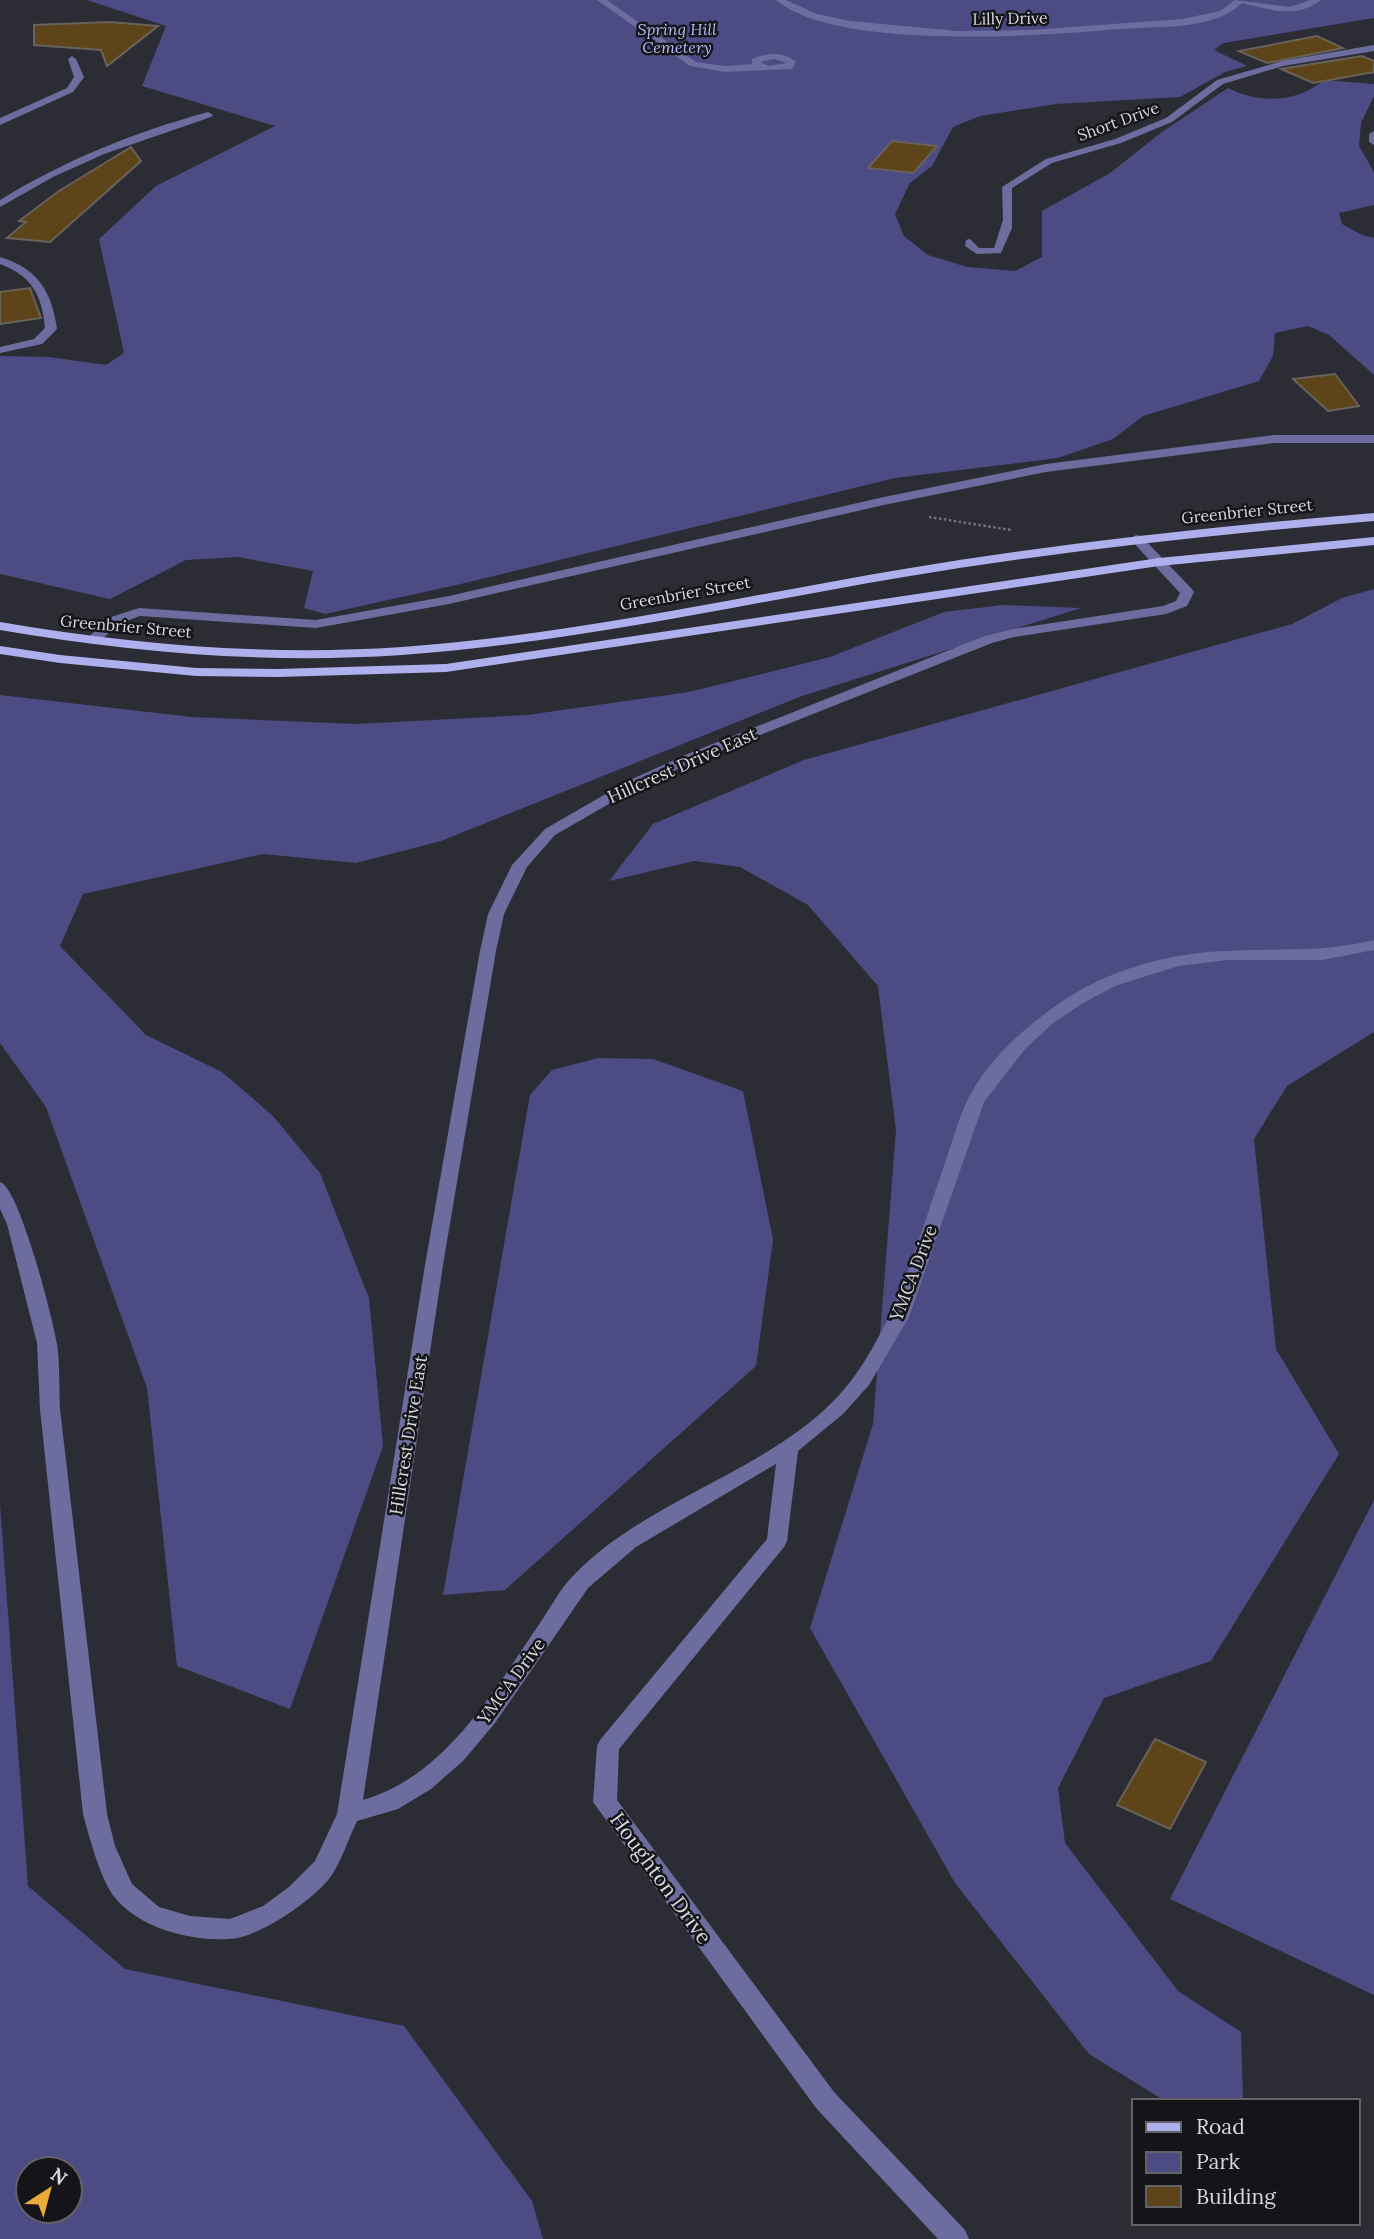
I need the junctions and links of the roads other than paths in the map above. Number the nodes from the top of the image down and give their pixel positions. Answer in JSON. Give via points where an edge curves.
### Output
{"nodes":[{"id":1,"x":601,"y":0,"type":"edge"},
{"id":2,"x":780,"y":0,"type":"edge"},
{"id":3,"x":1241,"y":0,"type":"edge"},
{"id":4,"x":1317,"y":0,"type":"edge"},
{"id":5,"x":1374,"y":48,"type":"edge"},
{"id":6,"x":72,"y":59,"type":"dead end"},
{"id":7,"x":758,"y":66,"type":"dead end"},
{"id":8,"x":208,"y":115,"type":"dead end"},
{"id":9,"x":0,"y":122,"type":"edge"},
{"id":10,"x":1374,"y":134,"type":"edge"},
{"id":11,"x":1374,"y":142,"type":"edge"},
{"id":12,"x":0,"y":204,"type":"edge"},
{"id":13,"x":970,"y":242,"type":"dead end"},
{"id":14,"x":0,"y":260,"type":"edge"},
{"id":15,"x":0,"y":350,"type":"edge"},
{"id":16,"x":1374,"y":439,"type":"edge"},
{"id":17,"x":1374,"y":517,"type":"edge"},
{"id":18,"x":1136,"y":540,"type":"junction"},
{"id":19,"x":1374,"y":541,"type":"edge"},
{"id":20,"x":1159,"y":562,"type":"junction"},
{"id":21,"x":0,"y":626,"type":"edge"},
{"id":22,"x":92,"y":640,"type":"junction"},
{"id":23,"x":0,"y":650,"type":"edge"},
{"id":24,"x":1374,"y":945,"type":"edge"},
{"id":25,"x":0,"y":1188,"type":"edge"},
{"id":26,"x":788,"y":1448,"type":"junction"},
{"id":27,"x":349,"y":1814,"type":"junction"},
{"id":28,"x":956,"y":2239,"type":"edge"}],
"edges":[{"from":1,"to":7,"type":"street","via":[[692,64],[725,69]]},
{"from":2,"to":3,"type":"street","name":"Lilly Drive","via":[[798,11],[850,24],[929,33],[1001,34],[1200,19],[1225,13]]},
{"from":3,"to":4,"type":"street","via":[[1286,11],[1305,9]]},
{"from":5,"to":13,"type":"street","name":"Short Drive","via":[[1239,75],[1220,82],[1169,120],[1049,161],[1007,187],[1009,214],[1004,242],[997,251],[977,251]]},
{"from":6,"to":9,"type":"street","via":[[79,76],[70,90]]},
{"from":8,"to":12,"type":"street","via":[[77,160]]},
{"from":10,"to":11,"type":"street"},
{"from":14,"to":15,"type":"street","via":[[38,281],[49,302],[51,329],[38,342]]},
{"from":16,"to":22,"type":"street","via":[[1274,439],[1046,468],[341,621],[316,624],[139,612],[116,620]]},
{"from":17,"to":18,"type":"main road","name":"Greenbrier Street"},
{"from":18,"to":20,"type":"street","name":"Hillcrest Drive East"},
{"from":18,"to":22,"type":"main road","name":"Greenbrier Street","via":[[456,646],[294,654]]},
{"from":19,"to":20,"type":"main road"},
{"from":20,"to":23,"type":"main road","via":[[446,668],[196,672]]},
{"from":20,"to":27,"type":"street","name":"Hillcrest Drive East","via":[[1187,592],[1182,603],[1166,610],[1013,633],[946,654],[635,783],[550,832],[520,865],[496,914],[488,951]]},
{"from":21,"to":22,"type":"main road","name":"Greenbrier Street"},
{"from":24,"to":26,"type":"street","name":"YMCA Drive","via":[[1322,955],[1173,961],[1132,972],[1087,993],[1030,1032],[1007,1055],[975,1102],[899,1317],[862,1380],[836,1409]]},
{"from":25,"to":27,"type":"street","name":"Hillcrest Drive East","via":[[16,1224],[47,1343],[50,1409],[95,1814],[123,1891],[152,1915],[190,1926],[231,1929],[271,1913],[297,1894],[323,1868]]},
{"from":26,"to":27,"type":"street","name":"YMCA Drive","via":[[629,1541],[580,1581],[487,1717],[455,1754],[423,1782],[390,1802]]},
{"from":26,"to":28,"type":"street","name":"Houghton Drive","via":[[777,1541],[608,1746],[605,1802],[825,2100]]}]}
